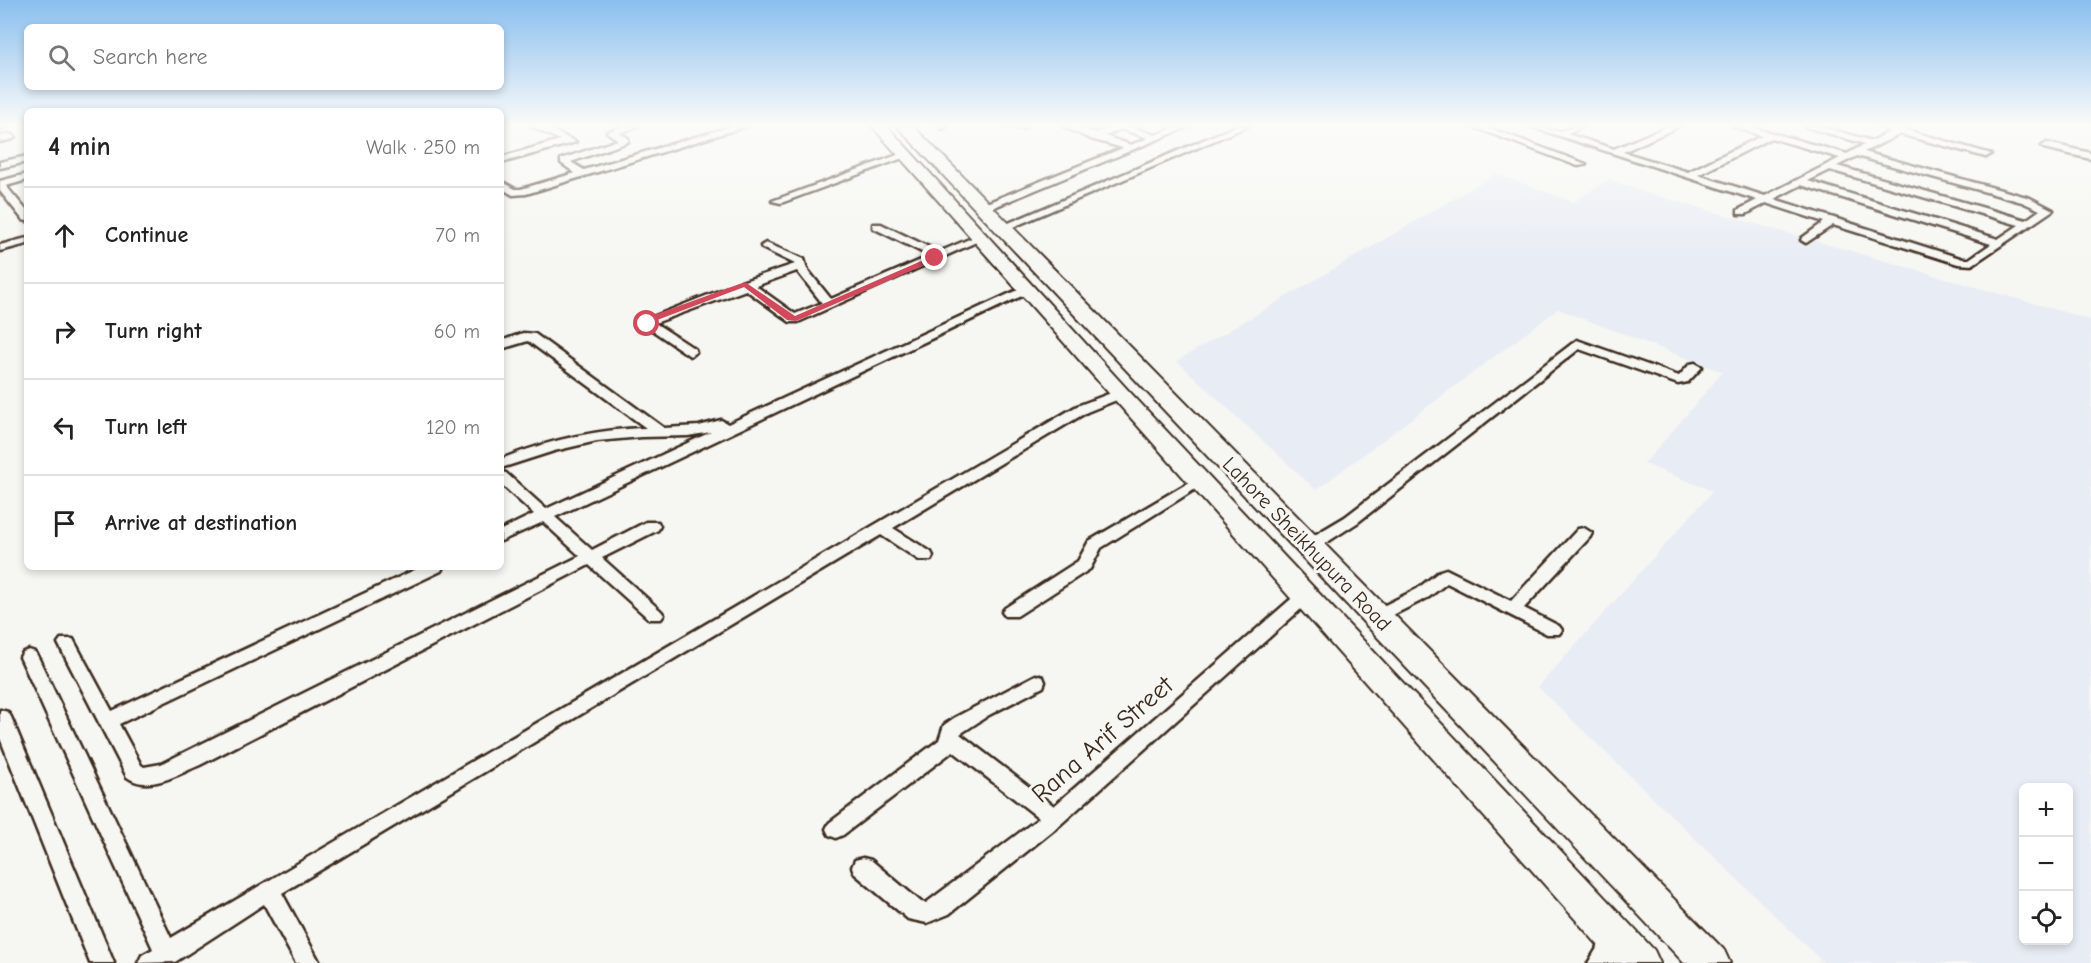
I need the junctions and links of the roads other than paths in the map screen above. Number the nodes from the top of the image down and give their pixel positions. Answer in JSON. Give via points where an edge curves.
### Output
{"nodes":[{"id":1,"x":579,"y":171,"type":"edge"},
{"id":2,"x":593,"y":171,"type":"edge"},
{"id":3,"x":863,"y":171,"type":"edge"},
{"id":4,"x":922,"y":171,"type":"edge"},
{"id":5,"x":948,"y":171,"type":"edge"},
{"id":6,"x":1073,"y":171,"type":"edge"},
{"id":7,"x":1137,"y":171,"type":"edge"},
{"id":8,"x":1672,"y":171,"type":"edge"},
{"id":9,"x":1697,"y":171,"type":"edge"},
{"id":10,"x":1821,"y":171,"type":"edge"},
{"id":11,"x":1843,"y":171,"type":"edge"},
{"id":12,"x":1914,"y":171,"type":"edge"},
{"id":13,"x":583,"y":174,"type":"junction"},
{"id":14,"x":1688,"y":176,"type":"junction"},
{"id":15,"x":24,"y":178,"type":"edge"},
{"id":16,"x":1800,"y":182,"type":"junction"},
{"id":17,"x":0,"y":184,"type":"edge"},
{"id":18,"x":504,"y":186,"type":"edge"},
{"id":19,"x":1764,"y":200,"type":"junction"},
{"id":20,"x":777,"y":201,"type":"dead end"},
{"id":21,"x":983,"y":207,"type":"junction"},
{"id":22,"x":1742,"y":212,"type":"dead end"},
{"id":23,"x":24,"y":214,"type":"edge"},
{"id":24,"x":1831,"y":221,"type":"junction"},
{"id":25,"x":2027,"y":224,"type":"junction"},
{"id":26,"x":877,"y":226,"type":"dead end"},
{"id":27,"x":990,"y":233,"type":"junction"},
{"id":28,"x":1806,"y":240,"type":"dead end"},
{"id":29,"x":24,"y":242,"type":"edge"},
{"id":30,"x":2000,"y":243,"type":"junction"},
{"id":31,"x":766,"y":246,"type":"dead end"},
{"id":32,"x":0,"y":248,"type":"edge"},
{"id":33,"x":939,"y":256,"type":"junction"},
{"id":34,"x":800,"y":266,"type":"junction"},
{"id":35,"x":745,"y":284,"type":"junction"},
{"id":36,"x":1023,"y":287,"type":"junction"},
{"id":37,"x":829,"y":304,"type":"junction"},
{"id":38,"x":504,"y":344,"type":"edge"},
{"id":39,"x":690,"y":352,"type":"dead end"},
{"id":40,"x":1695,"y":367,"type":"dead end"},
{"id":41,"x":1119,"y":394,"type":"junction"},
{"id":42,"x":660,"y":432,"type":"junction"},
{"id":43,"x":712,"y":437,"type":"junction"},
{"id":44,"x":504,"y":467,"type":"edge"},
{"id":45,"x":1200,"y":480,"type":"junction"},
{"id":46,"x":545,"y":516,"type":"junction"},
{"id":47,"x":652,"y":526,"type":"dead end"},
{"id":48,"x":881,"y":528,"type":"junction"},
{"id":49,"x":1584,"y":533,"type":"dead end"},
{"id":50,"x":504,"y":535,"type":"edge"},
{"id":51,"x":1309,"y":546,"type":"junction"},
{"id":52,"x":925,"y":556,"type":"dead end"},
{"id":53,"x":592,"y":558,"type":"junction"},
{"id":54,"x":429,"y":570,"type":"edge"},
{"id":55,"x":1305,"y":597,"type":"junction"},
{"id":56,"x":1512,"y":609,"type":"junction"},
{"id":57,"x":1011,"y":612,"type":"dead end"},
{"id":58,"x":655,"y":615,"type":"dead end"},
{"id":59,"x":1377,"y":616,"type":"junction"},
{"id":60,"x":1553,"y":630,"type":"dead end"},
{"id":61,"x":68,"y":643,"type":"dead end"},
{"id":62,"x":29,"y":657,"type":"dead end"},
{"id":63,"x":1036,"y":682,"type":"dead end"},
{"id":64,"x":1462,"y":706,"type":"junction"},
{"id":65,"x":2,"y":717,"type":"dead end"},
{"id":66,"x":108,"y":721,"type":"junction"},
{"id":67,"x":1421,"y":723,"type":"junction"},
{"id":68,"x":951,"y":738,"type":"junction"},
{"id":69,"x":1054,"y":818,"type":"junction"},
{"id":70,"x":836,"y":829,"type":"dead end"},
{"id":71,"x":863,"y":867,"type":"dead end"},
{"id":72,"x":268,"y":890,"type":"junction"},
{"id":73,"x":1616,"y":937,"type":"junction"},
{"id":74,"x":159,"y":958,"type":"edge"},
{"id":75,"x":102,"y":963,"type":"edge"},
{"id":76,"x":308,"y":963,"type":"edge"},
{"id":77,"x":1600,"y":963,"type":"edge"},
{"id":78,"x":1640,"y":963,"type":"edge"},
{"id":79,"x":1710,"y":963,"type":"edge"}],
"edges":[{"from":1,"to":13,"type":"street"},
{"from":2,"to":13,"type":"street"},
{"from":3,"to":20,"type":"street"},
{"from":4,"to":27,"type":"highway","name":"Lahore Sheikhupura Road"},
{"from":5,"to":21,"type":"highway","name":"Lahore Sheikhupura Road"},
{"from":6,"to":21,"type":"street"},
{"from":7,"to":27,"type":"street"},
{"from":8,"to":14,"type":"street"},
{"from":9,"to":14,"type":"street"},
{"from":10,"to":16,"type":"street"},
{"from":11,"to":25,"type":"street"},
{"from":12,"to":25,"type":"street","via":[[2026,200],[2048,210]]},
{"from":13,"to":18,"type":"street","via":[[517,193]]},
{"from":14,"to":19,"type":"street"},
{"from":15,"to":17,"type":"street"},
{"from":16,"to":19,"type":"street"},
{"from":16,"to":30,"type":"street"},
{"from":17,"to":23,"type":"street"},
{"from":19,"to":22,"type":"street"},
{"from":19,"to":24,"type":"street"},
{"from":21,"to":27,"type":"highway","name":"Lahore Sheikhupura Road"},
{"from":24,"to":28,"type":"street"},
{"from":24,"to":30,"type":"street","via":[[1965,263]]},
{"from":25,"to":30,"type":"street"},
{"from":26,"to":33,"type":"street"},
{"from":27,"to":33,"type":"street"},
{"from":27,"to":36,"type":"highway","name":"Lahore Sheikhupura Road"},
{"from":27,"to":51,"type":"highway","name":"Lahore Sheikhupura Road"},
{"from":29,"to":32,"type":"street"},
{"from":31,"to":34,"type":"street","via":[[800,261]]},
{"from":33,"to":37,"type":"street"},
{"from":34,"to":35,"type":"street"},
{"from":34,"to":37,"type":"street"},
{"from":35,"to":37,"type":"street","via":[[792,319]]},
{"from":35,"to":39,"type":"street","via":[[646,321]]},
{"from":36,"to":41,"type":"highway","name":"Lahore Sheikhupura Road"},
{"from":36,"to":42,"type":"street","via":[[713,428]]},
{"from":36,"to":43,"type":"street"},
{"from":38,"to":42,"type":"street","via":[[531,337]]},
{"from":40,"to":51,"type":"street","via":[[1678,380],[1577,344],[1351,520]]},
{"from":41,"to":45,"type":"highway","name":"Lahore Sheikhupura Road"},
{"from":41,"to":48,"type":"street","via":[[1082,409]]},
{"from":42,"to":44,"type":"street","via":[[566,442]]},
{"from":43,"to":44,"type":"street","via":[[593,445]]},
{"from":43,"to":46,"type":"street"},
{"from":44,"to":46,"type":"street"},
{"from":45,"to":55,"type":"highway","name":"Lahore Sheikhupura Road"},
{"from":45,"to":57,"type":"street","via":[[1095,545],[1084,565]]},
{"from":46,"to":50,"type":"street"},
{"from":46,"to":53,"type":"street"},
{"from":47,"to":53,"type":"street"},
{"from":48,"to":52,"type":"street"},
{"from":48,"to":72,"type":"street"},
{"from":49,"to":56,"type":"street"},
{"from":51,"to":59,"type":"highway","name":"Lahore Sheikhupura Road"},
{"from":53,"to":58,"type":"street"},
{"from":53,"to":66,"type":"street","via":[[164,772],[136,774]]},
{"from":54,"to":66,"type":"street"},
{"from":55,"to":67,"type":"highway","name":"Lahore Sheikhupura Road"},
{"from":55,"to":69,"type":"street","name":"Rana Arif Street"},
{"from":56,"to":59,"type":"street","via":[[1445,575],[1423,593]]},
{"from":56,"to":60,"type":"street"},
{"from":59,"to":64,"type":"highway","name":"Lahore Sheikhupura Road"},
{"from":61,"to":66,"type":"street"},
{"from":62,"to":74,"type":"street"},
{"from":63,"to":68,"type":"street","via":[[994,706],[976,711],[951,730]]},
{"from":64,"to":67,"type":"highway"},
{"from":64,"to":79,"type":"highway","name":"Lahore Sheikhupura Road"},
{"from":65,"to":75,"type":"street"},
{"from":67,"to":73,"type":"highway","name":"Lahore Sheikhupura Road"},
{"from":68,"to":69,"type":"street"},
{"from":68,"to":70,"type":"street"},
{"from":69,"to":71,"type":"street","name":"Rana Arif Street","via":[[941,907],[927,913],[916,912]]},
{"from":72,"to":74,"type":"street"},
{"from":72,"to":76,"type":"street"},
{"from":73,"to":77,"type":"street"},
{"from":73,"to":78,"type":"highway","name":"Lahore Sheikhupura Road"}]}
